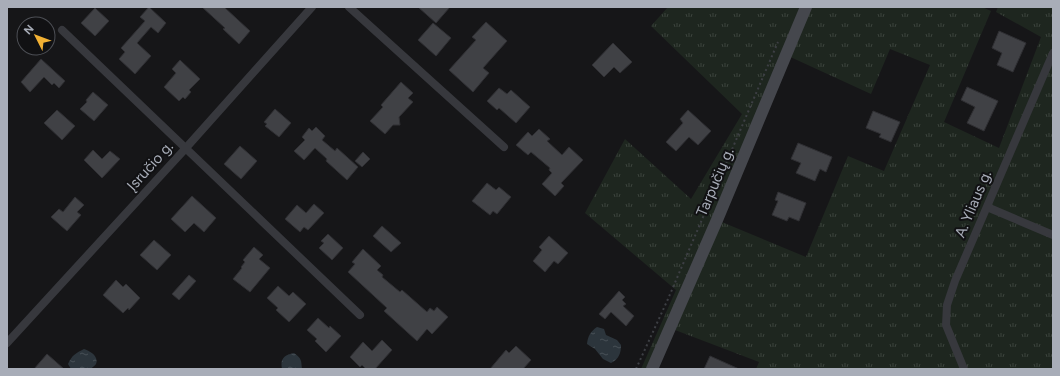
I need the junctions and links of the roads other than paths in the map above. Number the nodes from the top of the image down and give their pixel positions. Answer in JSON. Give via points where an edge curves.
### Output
{"nodes":[{"id":1,"x":312,"y":7,"type":"edge"},
{"id":2,"x":349,"y":7,"type":"edge"},
{"id":3,"x":806,"y":7,"type":"edge"},
{"id":4,"x":62,"y":30,"type":"dead end"},
{"id":5,"x":1053,"y":53,"type":"edge"},
{"id":6,"x":504,"y":147,"type":"dead end"},
{"id":7,"x":185,"y":149,"type":"junction"},
{"id":8,"x":987,"y":207,"type":"junction"},
{"id":9,"x":1053,"y":235,"type":"edge"},
{"id":10,"x":360,"y":315,"type":"dead end"},
{"id":11,"x":7,"y":343,"type":"edge"},
{"id":12,"x":652,"y":369,"type":"edge"},
{"id":13,"x":964,"y":369,"type":"edge"}],
"edges":[{"from":1,"to":7,"type":"street","name":"Įsručio g."},
{"from":2,"to":6,"type":"street"},
{"from":3,"to":12,"type":"main road","name":"Tarpučių g."},
{"from":4,"to":7,"type":"street"},
{"from":5,"to":8,"type":"street","name":"A. Yliaus g."},
{"from":7,"to":10,"type":"street"},
{"from":7,"to":11,"type":"street","name":"Įsručio g."},
{"from":8,"to":9,"type":"street"},
{"from":8,"to":13,"type":"street","name":"A. Yliaus g.","via":[[946,305],[946,324]]}]}
